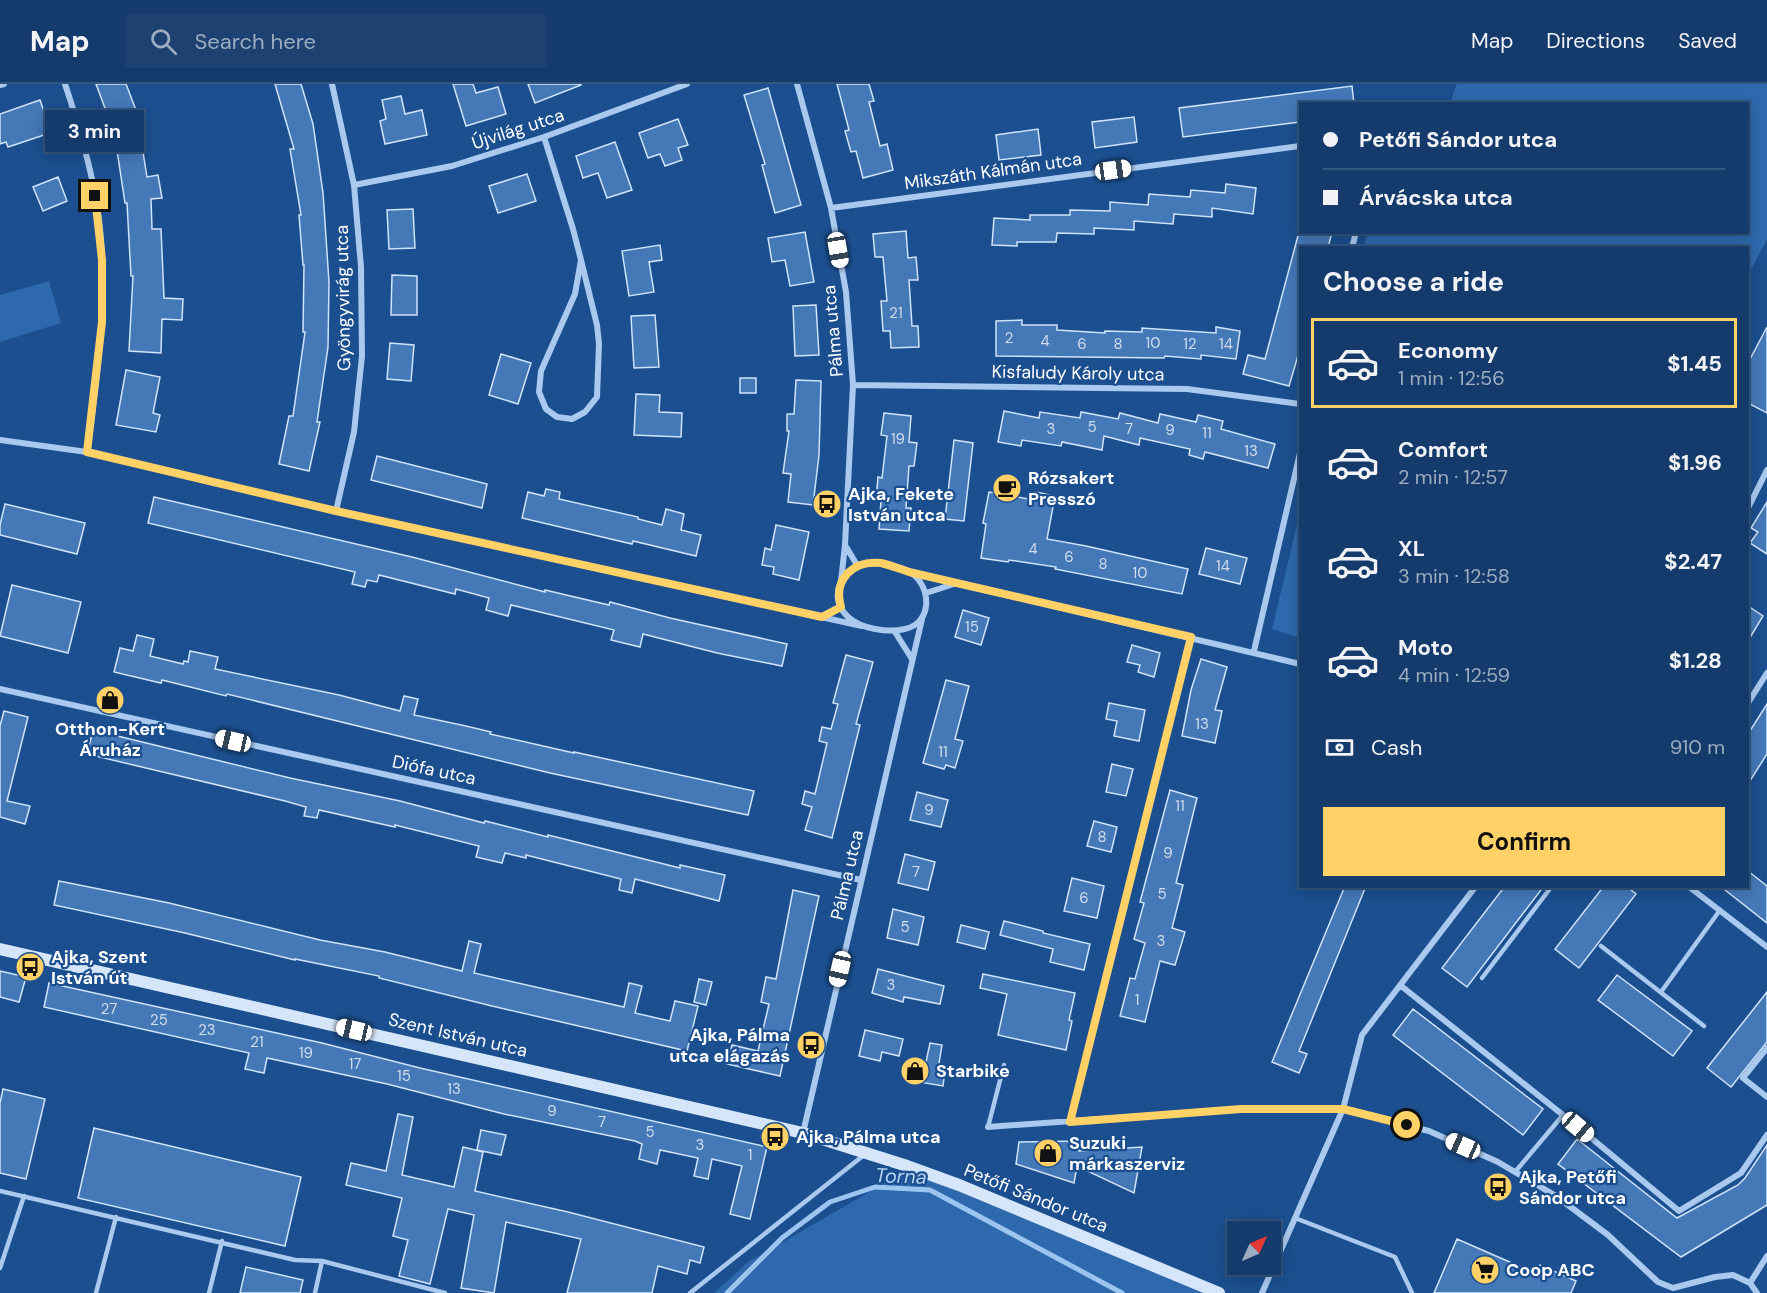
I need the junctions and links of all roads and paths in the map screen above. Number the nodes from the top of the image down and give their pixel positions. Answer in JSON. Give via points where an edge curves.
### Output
{"nodes":[{"id":1,"x":65,"y":84,"type":"edge"},
{"id":2,"x":332,"y":84,"type":"edge"},
{"id":3,"x":687,"y":84,"type":"edge"},
{"id":4,"x":797,"y":84,"type":"edge"},
{"id":5,"x":544,"y":137,"type":"junction"},
{"id":6,"x":1299,"y":146,"type":"edge"},
{"id":7,"x":354,"y":185,"type":"junction"},
{"id":8,"x":831,"y":208,"type":"junction"},
{"id":9,"x":581,"y":260,"type":"junction"},
{"id":10,"x":853,"y":385,"type":"junction"},
{"id":11,"x":1299,"y":404,"type":"edge"},
{"id":12,"x":0,"y":440,"type":"edge"},
{"id":13,"x":87,"y":452,"type":"junction"},
{"id":14,"x":1299,"y":457,"type":"edge"},
{"id":15,"x":1767,"y":470,"type":"edge"},
{"id":16,"x":1749,"y":506,"type":"edge"},
{"id":17,"x":336,"y":511,"type":"junction"},
{"id":18,"x":845,"y":544,"type":"junction"},
{"id":19,"x":858,"y":565,"type":"junction"},
{"id":20,"x":909,"y":572,"type":"junction"},
{"id":21,"x":841,"y":581,"type":"junction"},
{"id":22,"x":958,"y":583,"type":"junction"},
{"id":23,"x":926,"y":592,"type":"junction"},
{"id":24,"x":841,"y":607,"type":"junction"},
{"id":25,"x":822,"y":617,"type":"junction"},
{"id":26,"x":922,"y":620,"type":"junction"},
{"id":27,"x":862,"y":626,"type":"junction"},
{"id":28,"x":895,"y":632,"type":"junction"},
{"id":29,"x":1191,"y":637,"type":"junction"},
{"id":30,"x":1254,"y":651,"type":"junction"},
{"id":31,"x":912,"y":659,"type":"junction"},
{"id":32,"x":1299,"y":663,"type":"edge"},
{"id":33,"x":1767,"y":673,"type":"edge"},
{"id":34,"x":0,"y":689,"type":"edge"},
{"id":35,"x":1749,"y":701,"type":"edge"},
{"id":36,"x":861,"y":880,"type":"junction"},
{"id":37,"x":1474,"y":888,"type":"edge"},
{"id":38,"x":1550,"y":888,"type":"edge"},
{"id":39,"x":1691,"y":888,"type":"edge"},
{"id":40,"x":1720,"y":910,"type":"junction"},
{"id":41,"x":1601,"y":946,"type":"dead end"},
{"id":42,"x":1767,"y":947,"type":"edge"},
{"id":43,"x":0,"y":949,"type":"edge"},
{"id":44,"x":1482,"y":978,"type":"dead end"},
{"id":45,"x":1400,"y":985,"type":"junction"},
{"id":46,"x":1660,"y":992,"type":"junction"},
{"id":47,"x":1704,"y":1026,"type":"dead end"},
{"id":48,"x":1767,"y":1048,"type":"edge"},
{"id":49,"x":1004,"y":1065,"type":"dead end"},
{"id":50,"x":1767,"y":1097,"type":"edge"},
{"id":51,"x":1343,"y":1109,"type":"junction"},
{"id":52,"x":1563,"y":1115,"type":"junction"},
{"id":53,"x":1070,"y":1122,"type":"junction"},
{"id":54,"x":988,"y":1127,"type":"joint"},
{"id":55,"x":803,"y":1133,"type":"junction"},
{"id":56,"x":1767,"y":1135,"type":"edge"},
{"id":57,"x":866,"y":1153,"type":"junction"},
{"id":58,"x":1515,"y":1172,"type":"junction"},
{"id":59,"x":0,"y":1191,"type":"edge"},
{"id":60,"x":24,"y":1196,"type":"junction"},
{"id":61,"x":116,"y":1217,"type":"junction"},
{"id":62,"x":1295,"y":1218,"type":"junction"},
{"id":63,"x":222,"y":1241,"type":"junction"},
{"id":64,"x":1767,"y":1256,"type":"edge"},
{"id":65,"x":322,"y":1261,"type":"junction"},
{"id":66,"x":0,"y":1268,"type":"edge"},
{"id":67,"x":1658,"y":1282,"type":"junction"},
{"id":68,"x":1750,"y":1283,"type":"junction"},
{"id":69,"x":96,"y":1293,"type":"edge"},
{"id":70,"x":209,"y":1293,"type":"edge"},
{"id":71,"x":315,"y":1293,"type":"edge"},
{"id":72,"x":445,"y":1293,"type":"edge"},
{"id":73,"x":690,"y":1293,"type":"edge"},
{"id":74,"x":1219,"y":1293,"type":"edge"},
{"id":75,"x":1262,"y":1293,"type":"edge"},
{"id":76,"x":1412,"y":1293,"type":"edge"},
{"id":77,"x":1665,"y":1293,"type":"edge"},
{"id":78,"x":1757,"y":1293,"type":"edge"}],
"edges":[{"from":1,"to":13,"type":"street","via":[[95,196],[102,260],[102,322]]},
{"from":2,"to":7,"type":"street","name":"Gyöngyvirág utca"},
{"from":3,"to":5,"type":"street","name":"Újvilág utca"},
{"from":4,"to":8,"type":"street","name":"Pálma utca"},
{"from":5,"to":7,"type":"street","name":"Újvilág utca","via":[[452,166]]},
{"from":5,"to":9,"type":"street"},
{"from":6,"to":8,"type":"street","name":"Mikszáth Kálmán utca"},
{"from":7,"to":17,"type":"street","name":"Gyöngyvirág utca","via":[[361,267],[362,356],[354,432]]},
{"from":8,"to":10,"type":"street","name":"Pálma utca","via":[[846,292]]},
{"from":9,"to":9,"type":"street","via":[[597,325],[597,397],[585,412],[572,419],[557,417],[546,409],[539,392],[541,371],[575,294]]},
{"from":10,"to":11,"type":"street","name":"Kisfaludy Károly utca","via":[[1187,389]]},
{"from":10,"to":18,"type":"street","name":"Pálma utca"},
{"from":12,"to":13,"type":"street"},
{"from":13,"to":17,"type":"street"},
{"from":14,"to":30,"type":"street"},
{"from":15,"to":16,"type":"street"},
{"from":17,"to":25,"type":"street"},
{"from":18,"to":19,"type":"street"},
{"from":18,"to":21,"type":"street","name":"Pálma utca"},
{"from":19,"to":20,"type":"street","via":[[882,563]]},
{"from":19,"to":21,"type":"street"},
{"from":20,"to":22,"type":"street"},
{"from":20,"to":23,"type":"street"},
{"from":21,"to":24,"type":"street","name":"Pálma utca"},
{"from":22,"to":23,"type":"street"},
{"from":22,"to":29,"type":"street"},
{"from":23,"to":26,"type":"street","name":"Pálma utca"},
{"from":24,"to":25,"type":"street"},
{"from":24,"to":27,"type":"street"},
{"from":25,"to":27,"type":"street"},
{"from":26,"to":28,"type":"street"},
{"from":26,"to":31,"type":"street","name":"Pálma utca"},
{"from":27,"to":28,"type":"street"},
{"from":28,"to":31,"type":"street"},
{"from":29,"to":30,"type":"street"},
{"from":29,"to":53,"type":"street"},
{"from":30,"to":32,"type":"street"},
{"from":31,"to":36,"type":"street","name":"Pálma utca"},
{"from":33,"to":35,"type":"street"},
{"from":34,"to":36,"type":"street","name":"Diófa utca"},
{"from":36,"to":55,"type":"street","name":"Pálma utca"},
{"from":37,"to":45,"type":"street"},
{"from":38,"to":44,"type":"lane"},
{"from":39,"to":40,"type":"street"},
{"from":40,"to":42,"type":"street"},
{"from":40,"to":46,"type":"lane"},
{"from":41,"to":46,"type":"lane"},
{"from":43,"to":55,"type":"main road","name":"Szent István utca"},
{"from":45,"to":51,"type":"street","via":[[1362,1035]]},
{"from":45,"to":52,"type":"street"},
{"from":46,"to":47,"type":"lane"},
{"from":48,"to":50,"type":"street","via":[[1743,1078]]},
{"from":49,"to":54,"type":"lane"},
{"from":51,"to":53,"type":"street","via":[[1241,1109]]},
{"from":51,"to":58,"type":"street","via":[[1429,1131]]},
{"from":51,"to":62,"type":"street"},
{"from":52,"to":56,"type":"street","via":[[1679,1211],[1741,1173]]},
{"from":52,"to":58,"type":"lane"},
{"from":53,"to":54,"type":"street"},
{"from":55,"to":57,"type":"main road","name":"Petőfi Sándor utca"},
{"from":57,"to":73,"type":"lane"},
{"from":57,"to":74,"type":"main road","name":"Petőfi Sándor utca","via":[[959,1185]]},
{"from":58,"to":67,"type":"street","via":[[1556,1196],[1608,1235]]},
{"from":59,"to":60,"type":"lane"},
{"from":60,"to":61,"type":"lane"},
{"from":60,"to":66,"type":"lane"},
{"from":61,"to":63,"type":"lane"},
{"from":61,"to":69,"type":"lane"},
{"from":62,"to":75,"type":"street"},
{"from":62,"to":76,"type":"lane","via":[[1395,1257]]},
{"from":63,"to":65,"type":"lane","via":[[295,1260]]},
{"from":63,"to":70,"type":"lane"},
{"from":64,"to":68,"type":"street"},
{"from":65,"to":71,"type":"lane"},
{"from":65,"to":72,"type":"lane"},
{"from":67,"to":68,"type":"street","via":[[1673,1288],[1733,1275]]},
{"from":67,"to":77,"type":"street"},
{"from":68,"to":78,"type":"street"}]}
